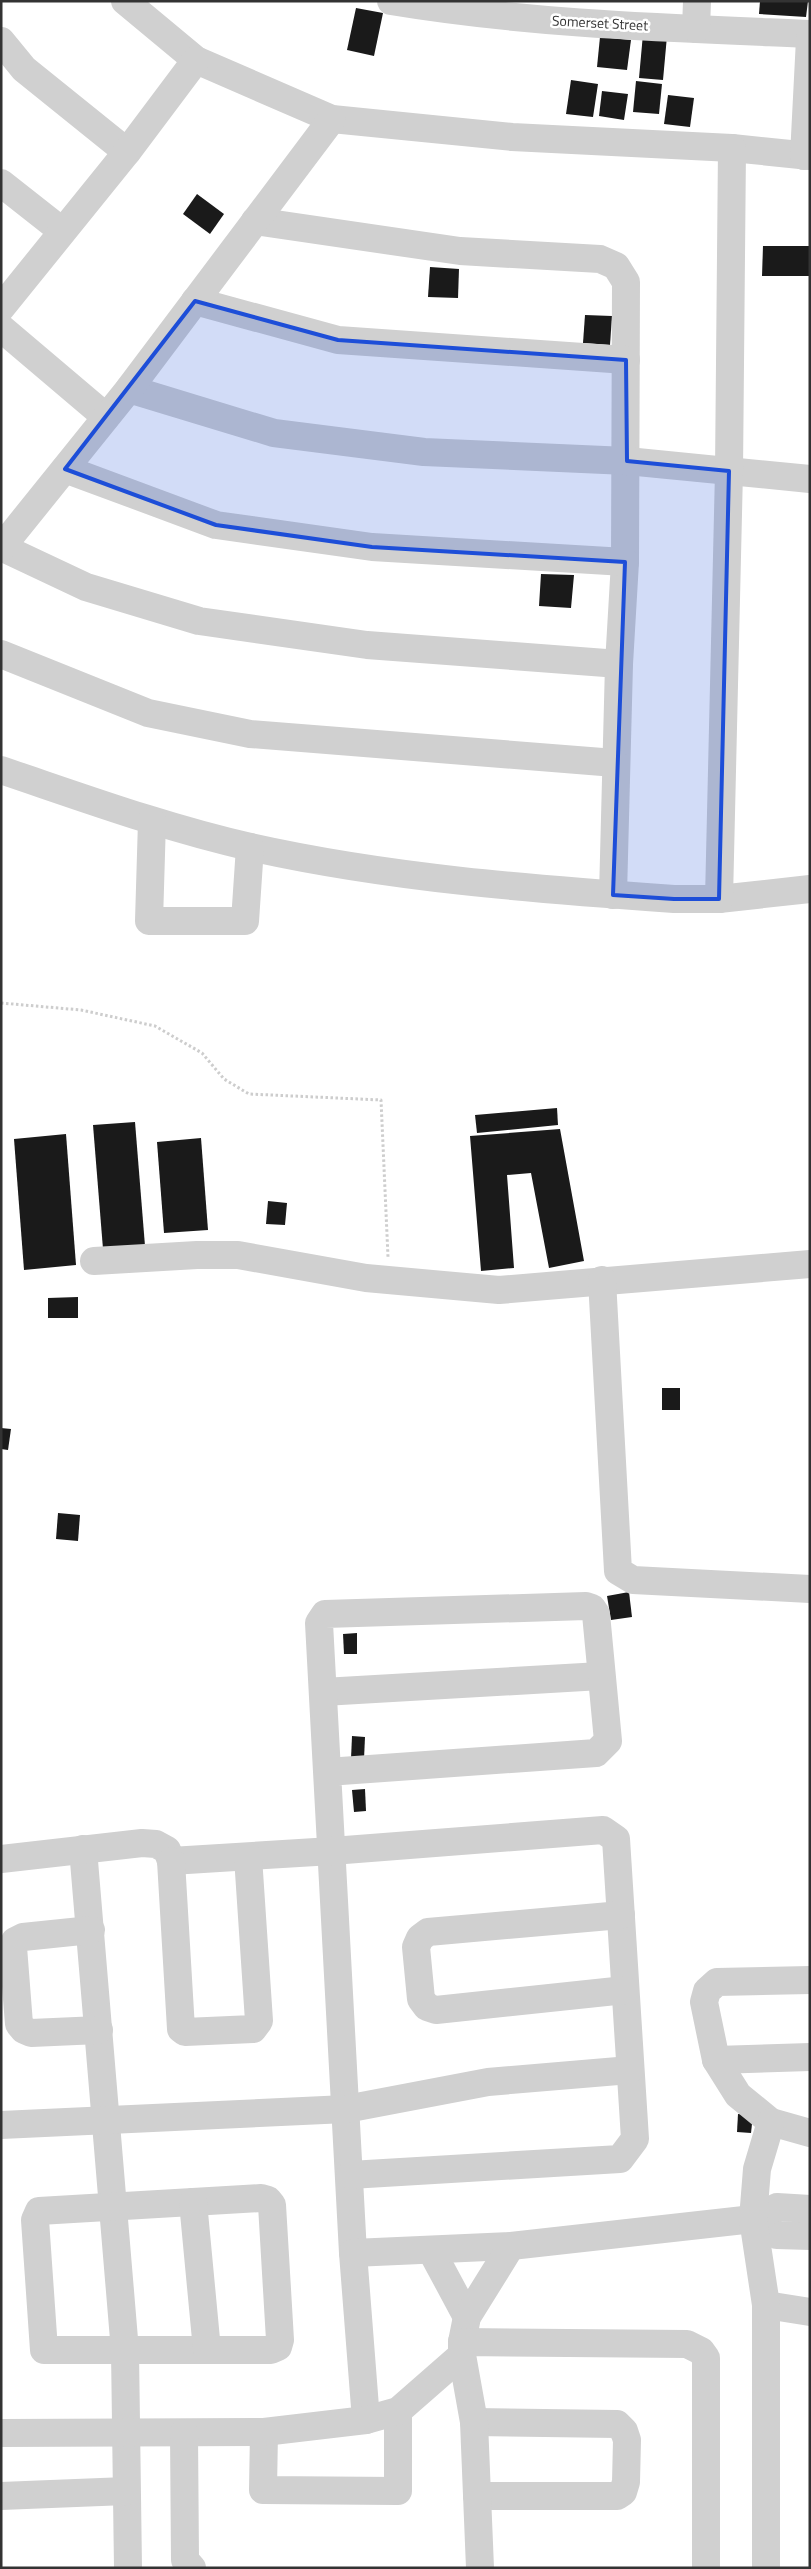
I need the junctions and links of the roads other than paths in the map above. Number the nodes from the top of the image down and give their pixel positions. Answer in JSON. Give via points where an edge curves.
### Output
{"nodes":[{"id":1,"x":125,"y":1,"type":"edge"},
{"id":2,"x":391,"y":1,"type":"edge"},
{"id":3,"x":696,"y":1,"type":"edge"},
{"id":4,"x":455,"y":6,"type":"edge"},
{"id":5,"x":564,"y":12,"type":"edge"},
{"id":6,"x":696,"y":29,"type":"junction"},
{"id":7,"x":810,"y":34,"type":"edge"},
{"id":8,"x":810,"y":39,"type":"edge"},
{"id":9,"x":1,"y":41,"type":"edge"},
{"id":10,"x":196,"y":60,"type":"junction"},
{"id":11,"x":332,"y":119,"type":"junction"},
{"id":12,"x":732,"y":148,"type":"junction"},
{"id":13,"x":127,"y":152,"type":"junction"},
{"id":14,"x":807,"y":156,"type":"edge"},
{"id":15,"x":1,"y":184,"type":"edge"},
{"id":16,"x":255,"y":221,"type":"junction"},
{"id":17,"x":62,"y":232,"type":"junction"},
{"id":18,"x":195,"y":301,"type":"junction"},
{"id":19,"x":1,"y":308,"type":"edge"},
{"id":20,"x":1,"y":328,"type":"edge"},
{"id":21,"x":626,"y":360,"type":"junction"},
{"id":22,"x":129,"y":389,"type":"junction"},
{"id":23,"x":106,"y":417,"type":"junction"},
{"id":24,"x":627,"y":460,"type":"junction"},
{"id":25,"x":65,"y":469,"type":"junction"},
{"id":26,"x":729,"y":471,"type":"junction"},
{"id":27,"x":810,"y":479,"type":"edge"},
{"id":28,"x":1,"y":548,"type":"edge"},
{"id":29,"x":625,"y":562,"type":"junction"},
{"id":30,"x":1,"y":654,"type":"edge"},
{"id":31,"x":619,"y":664,"type":"junction"},
{"id":32,"x":616,"y":763,"type":"junction"},
{"id":33,"x":1,"y":770,"type":"edge"},
{"id":34,"x":152,"y":821,"type":"junction"},
{"id":35,"x":250,"y":847,"type":"junction"},
{"id":36,"x":810,"y":889,"type":"edge"},
{"id":37,"x":613,"y":895,"type":"junction"},
{"id":38,"x":719,"y":899,"type":"junction"},
{"id":39,"x":94,"y":1261,"type":"dead end"},
{"id":40,"x":810,"y":1264,"type":"edge"},
{"id":41,"x":602,"y":1280,"type":"junction"},
{"id":42,"x":810,"y":1589,"type":"edge"},
{"id":43,"x":601,"y":1676,"type":"junction"},
{"id":44,"x":323,"y":1692,"type":"junction"},
{"id":45,"x":327,"y":1772,"type":"junction"},
{"id":46,"x":83,"y":1849,"type":"junction"},
{"id":47,"x":332,"y":1852,"type":"junction"},
{"id":48,"x":248,"y":1857,"type":"junction"},
{"id":49,"x":1,"y":1859,"type":"edge"},
{"id":50,"x":171,"y":1861,"type":"junction"},
{"id":51,"x":620,"y":1915,"type":"junction"},
{"id":52,"x":91,"y":1930,"type":"junction"},
{"id":53,"x":810,"y":1980,"type":"edge"},
{"id":54,"x":625,"y":1990,"type":"junction"},
{"id":55,"x":99,"y":2030,"type":"junction"},
{"id":56,"x":810,"y":2057,"type":"edge"},
{"id":57,"x":716,"y":2060,"type":"junction"},
{"id":58,"x":630,"y":2070,"type":"junction"},
{"id":59,"x":346,"y":2109,"type":"junction"},
{"id":60,"x":107,"y":2120,"type":"junction"},
{"id":61,"x":771,"y":2122,"type":"junction"},
{"id":62,"x":1,"y":2125,"type":"edge"},
{"id":63,"x":810,"y":2133,"type":"edge"},
{"id":64,"x":350,"y":2175,"type":"junction"},
{"id":65,"x":193,"y":2202,"type":"junction"},
{"id":66,"x":114,"y":2206,"type":"junction"},
{"id":67,"x":810,"y":2209,"type":"edge"},
{"id":68,"x":753,"y":2219,"type":"junction"},
{"id":69,"x":810,"y":2236,"type":"edge"},
{"id":70,"x":511,"y":2246,"type":"junction"},
{"id":71,"x":431,"y":2250,"type":"junction"},
{"id":72,"x":353,"y":2253,"type":"junction"},
{"id":73,"x":766,"y":2305,"type":"junction"},
{"id":74,"x":810,"y":2312,"type":"edge"},
{"id":75,"x":464,"y":2338,"type":"junction"},
{"id":76,"x":207,"y":2350,"type":"junction"},
{"id":77,"x":125,"y":2351,"type":"junction"},
{"id":78,"x":398,"y":2411,"type":"junction"},
{"id":79,"x":366,"y":2420,"type":"junction"},
{"id":80,"x":474,"y":2422,"type":"junction"},
{"id":81,"x":264,"y":2432,"type":"junction"},
{"id":82,"x":1,"y":2433,"type":"edge"},
{"id":83,"x":184,"y":2433,"type":"junction"},
{"id":84,"x":125,"y":2434,"type":"junction"},
{"id":85,"x":126,"y":2491,"type":"junction"},
{"id":86,"x":1,"y":2496,"type":"edge"},
{"id":87,"x":477,"y":2496,"type":"junction"},
{"id":88,"x":127,"y":2568,"type":"edge"},
{"id":89,"x":192,"y":2568,"type":"edge"},
{"id":90,"x":480,"y":2568,"type":"edge"},
{"id":91,"x":706,"y":2568,"type":"edge"},
{"id":92,"x":766,"y":2568,"type":"edge"}],
"edges":[{"from":1,"to":10,"type":"street"},
{"from":2,"to":4,"type":"street","name":"Somerset Street"},
{"from":3,"to":6,"type":"street"},
{"from":4,"to":5,"type":"street","name":"Somerset Street"},
{"from":5,"to":6,"type":"street","name":"Somerset Street"},
{"from":6,"to":7,"type":"street","name":"Somerset Street"},
{"from":8,"to":14,"type":"street"},
{"from":9,"to":13,"type":"street","via":[[24,69]]},
{"from":10,"to":11,"type":"street"},
{"from":10,"to":13,"type":"street"},
{"from":11,"to":12,"type":"street","via":[[512,137]]},
{"from":11,"to":16,"type":"street"},
{"from":12,"to":14,"type":"street"},
{"from":12,"to":26,"type":"street"},
{"from":13,"to":17,"type":"street"},
{"from":15,"to":17,"type":"street"},
{"from":16,"to":18,"type":"street"},
{"from":16,"to":21,"type":"street","via":[[460,251],[600,258],[616,266],[626,282]]},
{"from":17,"to":19,"type":"street"},
{"from":18,"to":21,"type":"street","via":[[338,340]]},
{"from":18,"to":22,"type":"street"},
{"from":20,"to":23,"type":"street"},
{"from":21,"to":24,"type":"street"},
{"from":22,"to":23,"type":"street"},
{"from":22,"to":24,"type":"street","via":[[274,433],[424,452]]},
{"from":23,"to":25,"type":"street"},
{"from":24,"to":26,"type":"street"},
{"from":24,"to":29,"type":"street"},
{"from":25,"to":28,"type":"street"},
{"from":25,"to":29,"type":"street","via":[[216,525],[372,547]]},
{"from":26,"to":27,"type":"street"},
{"from":26,"to":38,"type":"street"},
{"from":28,"to":31,"type":"street","via":[[86,586],[200,621],[366,645]]},
{"from":29,"to":31,"type":"street"},
{"from":30,"to":32,"type":"street","via":[[148,713],[250,734]]},
{"from":31,"to":32,"type":"street"},
{"from":32,"to":37,"type":"street"},
{"from":33,"to":34,"type":"street"},
{"from":34,"to":35,"type":"street"},
{"from":34,"to":35,"type":"street","via":[[150,921],[245,921]]},
{"from":35,"to":37,"type":"street","via":[[392,872]]},
{"from":36,"to":38,"type":"street"},
{"from":37,"to":38,"type":"street"},
{"from":39,"to":41,"type":"street","via":[[197,1254],[238,1255],[389,1280],[499,1290]]},
{"from":40,"to":41,"type":"street"},
{"from":41,"to":42,"type":"street","via":[[618,1571],[633,1580]]},
{"from":43,"to":44,"type":"street"},
{"from":43,"to":44,"type":"street","via":[[596,1614],[586,1606],[326,1614],[319,1623]]},
{"from":43,"to":45,"type":"street","via":[[608,1741],[596,1753]]},
{"from":44,"to":45,"type":"street"},
{"from":45,"to":47,"type":"street"},
{"from":46,"to":49,"type":"street"},
{"from":46,"to":50,"type":"street","via":[[156,1844],[167,1850]]},
{"from":46,"to":52,"type":"street"},
{"from":47,"to":48,"type":"street"},
{"from":47,"to":51,"type":"street","via":[[603,1830],[616,1839]]},
{"from":47,"to":59,"type":"street"},
{"from":48,"to":50,"type":"street"},
{"from":48,"to":50,"type":"street","via":[[259,2021],[252,2029],[185,2032],[181,2029]]},
{"from":51,"to":54,"type":"street"},
{"from":51,"to":54,"type":"street","via":[[428,1932],[416,1947],[421,1999],[427,2007],[436,2010]]},
{"from":52,"to":55,"type":"street"},
{"from":52,"to":55,"type":"street","via":[[23,1937],[13,1947],[20,2024],[24,2030],[31,2033]]},
{"from":53,"to":57,"type":"street","via":[[717,1982],[708,1991],[704,2002]]},
{"from":54,"to":58,"type":"street"},
{"from":55,"to":60,"type":"street"},
{"from":56,"to":57,"type":"street"},
{"from":57,"to":61,"type":"street","via":[[738,2096]]},
{"from":58,"to":59,"type":"street","via":[[488,2082]]},
{"from":58,"to":64,"type":"street","via":[[635,2139],[620,2159]]},
{"from":59,"to":60,"type":"street"},
{"from":59,"to":64,"type":"street"},
{"from":60,"to":62,"type":"street"},
{"from":60,"to":66,"type":"street"},
{"from":61,"to":63,"type":"street"},
{"from":61,"to":68,"type":"street","via":[[757,2169]]},
{"from":64,"to":72,"type":"street"},
{"from":65,"to":66,"type":"street"},
{"from":65,"to":76,"type":"street"},
{"from":65,"to":76,"type":"street","via":[[261,2198],[272,2205],[278,2347],[271,2350]]},
{"from":66,"to":77,"type":"street"},
{"from":66,"to":77,"type":"street","via":[[39,2211],[36,2214],[42,2346],[50,2351]]},
{"from":67,"to":68,"type":"street","via":[[777,2207]]},
{"from":68,"to":69,"type":"street","via":[[777,2235]]},
{"from":68,"to":70,"type":"street"},
{"from":68,"to":73,"type":"street"},
{"from":70,"to":71,"type":"street"},
{"from":70,"to":75,"type":"street"},
{"from":71,"to":72,"type":"street"},
{"from":71,"to":75,"type":"street"},
{"from":72,"to":79,"type":"street"},
{"from":73,"to":74,"type":"street"},
{"from":73,"to":92,"type":"street"},
{"from":75,"to":78,"type":"street"},
{"from":75,"to":80,"type":"street"},
{"from":75,"to":91,"type":"street","via":[[687,2344],[701,2350],[706,2358]]},
{"from":76,"to":77,"type":"street"},
{"from":77,"to":84,"type":"street"},
{"from":78,"to":79,"type":"street"},
{"from":78,"to":81,"type":"street","via":[[398,2491],[263,2490]]},
{"from":79,"to":81,"type":"street"},
{"from":80,"to":87,"type":"street"},
{"from":80,"to":87,"type":"street","via":[[617,2424],[627,2440],[626,2482],[623,2492],[617,2496]]},
{"from":81,"to":83,"type":"street"},
{"from":82,"to":84,"type":"street"},
{"from":83,"to":84,"type":"street"},
{"from":83,"to":89,"type":"street","via":[[184,2560]]},
{"from":84,"to":85,"type":"street"},
{"from":85,"to":86,"type":"street"},
{"from":85,"to":88,"type":"street"},
{"from":87,"to":90,"type":"street"}]}
